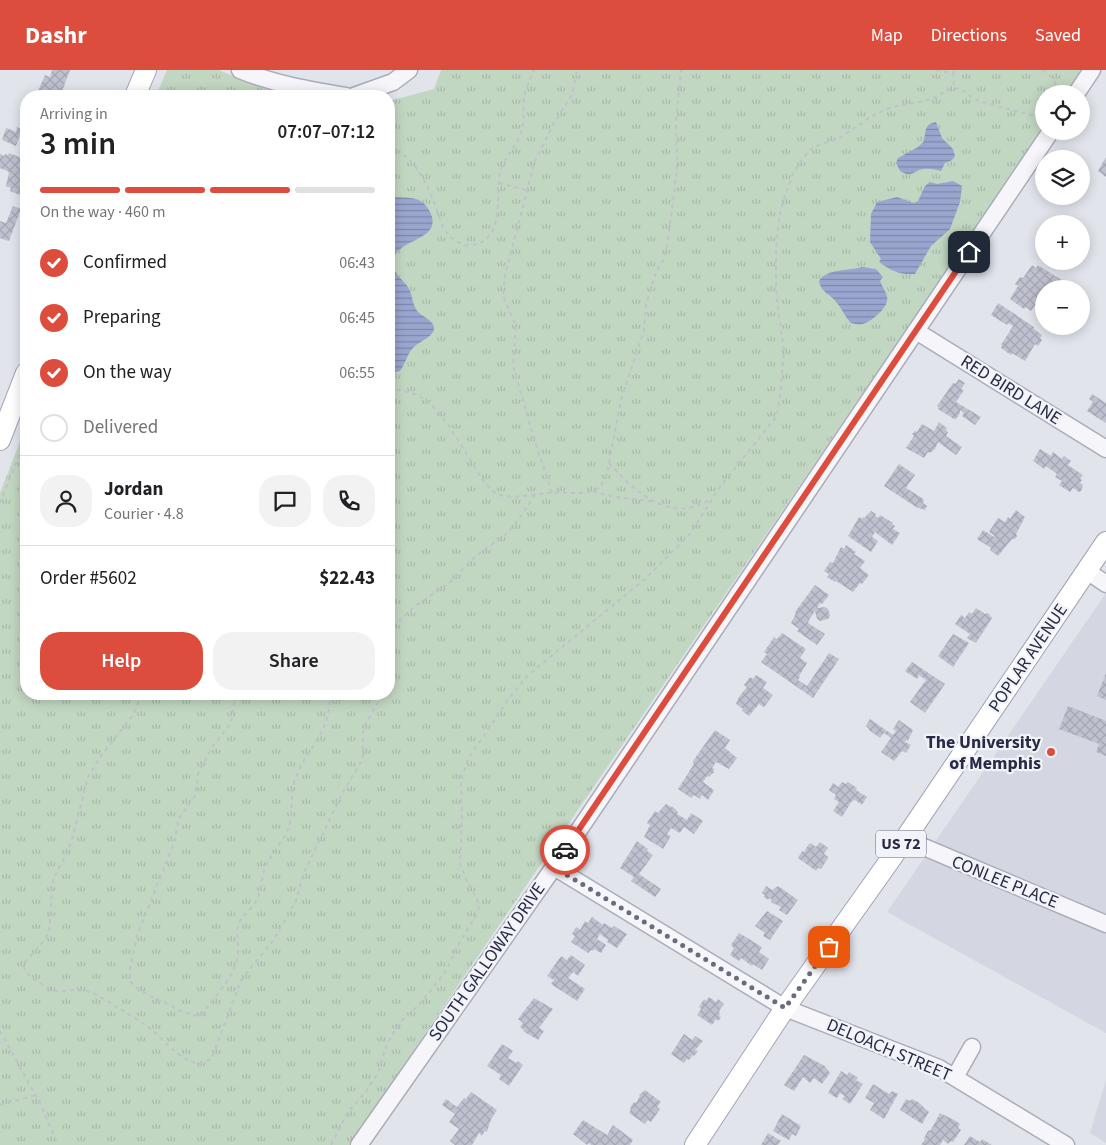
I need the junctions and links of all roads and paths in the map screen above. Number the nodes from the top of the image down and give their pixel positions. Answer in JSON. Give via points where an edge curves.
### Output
{"nodes":[{"id":1,"x":146,"y":70,"type":"edge"},
{"id":2,"x":240,"y":70,"type":"edge"},
{"id":3,"x":409,"y":70,"type":"edge"},
{"id":4,"x":534,"y":70,"type":"edge"},
{"id":5,"x":577,"y":70,"type":"edge"},
{"id":6,"x":681,"y":70,"type":"edge"},
{"id":7,"x":936,"y":70,"type":"edge"},
{"id":8,"x":956,"y":70,"type":"edge"},
{"id":9,"x":1043,"y":70,"type":"edge"},
{"id":10,"x":1092,"y":70,"type":"edge"},
{"id":11,"x":953,"y":73,"type":"junction"},
{"id":12,"x":1056,"y":85,"type":"edge"},
{"id":13,"x":1082,"y":85,"type":"edge"},
{"id":14,"x":954,"y":88,"type":"junction"},
{"id":15,"x":138,"y":90,"type":"edge"},
{"id":16,"x":309,"y":90,"type":"edge"},
{"id":17,"x":371,"y":90,"type":"edge"},
{"id":18,"x":1035,"y":115,"type":"edge"},
{"id":19,"x":1045,"y":140,"type":"edge"},
{"id":20,"x":395,"y":150,"type":"edge"},
{"id":21,"x":499,"y":183,"type":"junction"},
{"id":22,"x":526,"y":190,"type":"junction"},
{"id":23,"x":916,"y":331,"type":"junction"},
{"id":24,"x":20,"y":388,"type":"edge"},
{"id":25,"x":395,"y":390,"type":"edge"},
{"id":26,"x":0,"y":440,"type":"edge"},
{"id":27,"x":1106,"y":449,"type":"edge"},
{"id":28,"x":20,"y":452,"type":"edge"},
{"id":29,"x":609,"y":463,"type":"junction"},
{"id":30,"x":591,"y":490,"type":"junction"},
{"id":31,"x":552,"y":492,"type":"junction"},
{"id":32,"x":535,"y":495,"type":"junction"},
{"id":33,"x":711,"y":500,"type":"junction"},
{"id":34,"x":656,"y":502,"type":"junction"},
{"id":35,"x":0,"y":503,"type":"edge"},
{"id":36,"x":1106,"y":542,"type":"edge"},
{"id":37,"x":1087,"y":571,"type":"junction"},
{"id":38,"x":1106,"y":584,"type":"edge"},
{"id":39,"x":395,"y":625,"type":"edge"},
{"id":40,"x":139,"y":700,"type":"edge"},
{"id":41,"x":235,"y":700,"type":"edge"},
{"id":42,"x":330,"y":700,"type":"edge"},
{"id":43,"x":380,"y":700,"type":"edge"},
{"id":44,"x":905,"y":839,"type":"junction"},
{"id":45,"x":554,"y":867,"type":"junction"},
{"id":46,"x":1106,"y":924,"type":"edge"},
{"id":47,"x":785,"y":1008,"type":"junction"},
{"id":48,"x":0,"y":1031,"type":"edge"},
{"id":49,"x":972,"y":1047,"type":"dead end"},
{"id":50,"x":955,"y":1077,"type":"junction"},
{"id":51,"x":36,"y":1095,"type":"junction"},
{"id":52,"x":0,"y":1105,"type":"edge"},
{"id":53,"x":58,"y":1145,"type":"edge"},
{"id":54,"x":331,"y":1145,"type":"edge"},
{"id":55,"x":359,"y":1145,"type":"edge"},
{"id":56,"x":695,"y":1145,"type":"edge"},
{"id":57,"x":1066,"y":1145,"type":"edge"}],
"edges":[{"from":1,"to":15,"type":"main road"},
{"from":2,"to":16,"type":"street"},
{"from":3,"to":17,"type":"street","via":[[393,82]]},
{"from":4,"to":21,"type":"path","via":[[524,99],[522,132],[503,162]]},
{"from":5,"to":22,"type":"path","via":[[572,95],[544,142]]},
{"from":6,"to":29,"type":"path","via":[[676,120],[677,170],[667,247],[646,305],[640,348],[621,400]]},
{"from":7,"to":11,"type":"path"},
{"from":8,"to":11,"type":"path"},
{"from":9,"to":12,"type":"path"},
{"from":10,"to":13,"type":"street"},
{"from":11,"to":14,"type":"path"},
{"from":14,"to":18,"type":"path","via":[[974,99]]},
{"from":14,"to":33,"type":"path","via":[[932,99],[889,108],[872,116],[838,139],[811,149],[793,174],[779,218],[776,251],[778,309],[784,351],[778,410],[774,420]]},
{"from":19,"to":23,"type":"street","name":"SOUTH GALLOWAY DRIVE"},
{"from":20,"to":21,"type":"path","via":[[413,164],[424,179],[446,232],[462,244],[471,246],[489,238],[498,210]]},
{"from":21,"to":22,"type":"path"},
{"from":22,"to":31,"type":"path","via":[[505,275],[504,296],[516,326],[514,371]]},
{"from":23,"to":27,"type":"street","name":"RED BIRD LANE"},
{"from":23,"to":45,"type":"street","name":"SOUTH GALLOWAY DRIVE"},
{"from":24,"to":26,"type":"main road"},
{"from":25,"to":32,"type":"path","via":[[419,396],[430,403],[492,491],[510,496]]},
{"from":28,"to":35,"type":"path"},
{"from":29,"to":30,"type":"path","via":[[601,486]]},
{"from":29,"to":34,"type":"path"},
{"from":30,"to":31,"type":"path"},
{"from":30,"to":34,"type":"path","via":[[610,497]]},
{"from":31,"to":32,"type":"path"},
{"from":32,"to":39,"type":"path","via":[[505,535]]},
{"from":33,"to":34,"type":"path","via":[[688,508]]},
{"from":33,"to":54,"type":"path","via":[[689,535],[646,578],[527,676],[468,758],[461,781],[460,864],[479,907],[477,914],[446,971],[393,1033],[378,1073],[348,1112]]},
{"from":36,"to":37,"type":"main road","name":"POPLAR AVENUE","number":"US 72"},
{"from":37,"to":38,"type":"street"},
{"from":37,"to":44,"type":"main road","name":"POPLAR AVENUE","number":"US 72"},
{"from":40,"to":43,"type":"path","via":[[134,714],[88,777],[73,836],[53,879],[50,932],[24,963],[24,968],[30,976],[52,990],[75,989],[91,993],[150,1028],[174,1052],[204,1064],[213,1055],[242,980],[272,942],[293,907],[310,858],[361,762],[365,725]]},
{"from":41,"to":42,"type":"path","via":[[231,722],[203,764],[195,796],[178,820],[175,840],[138,931],[130,969],[130,981],[139,990],[180,1011],[198,1016],[202,1015],[236,964],[240,921],[257,900],[265,868],[287,830],[292,788],[302,764],[325,727]]},
{"from":44,"to":46,"type":"street","name":"CONLEE PLACE"},
{"from":44,"to":47,"type":"main road","name":"POPLAR AVENUE","number":"US 72"},
{"from":45,"to":47,"type":"street","name":"DELOACH STREET"},
{"from":45,"to":55,"type":"street","name":"SOUTH GALLOWAY DRIVE"},
{"from":47,"to":50,"type":"street","name":"DELOACH STREET"},
{"from":47,"to":56,"type":"main road","name":"POPLAR AVENUE","number":"US 72"},
{"from":48,"to":51,"type":"path"},
{"from":49,"to":50,"type":"street"},
{"from":50,"to":57,"type":"street","name":"DELOACH STREET"},
{"from":51,"to":52,"type":"path"},
{"from":51,"to":53,"type":"path"}]}
